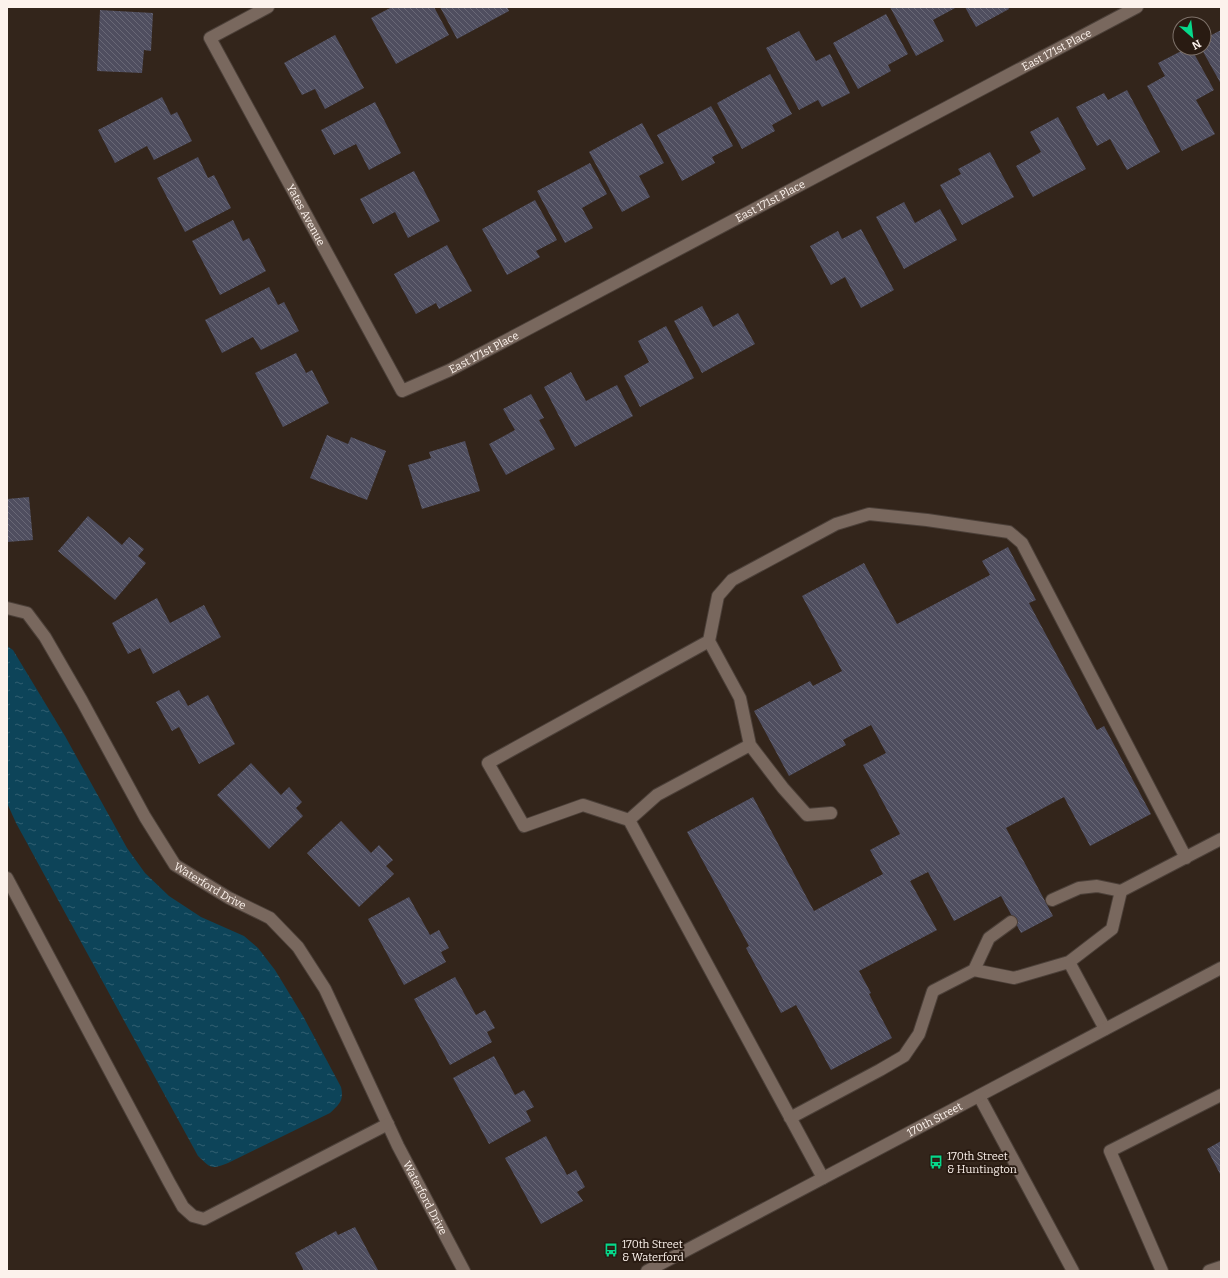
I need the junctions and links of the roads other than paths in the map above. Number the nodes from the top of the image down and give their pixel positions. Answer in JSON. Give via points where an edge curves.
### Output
{"nodes":[{"id":1,"x":268,"y":7,"type":"edge"},
{"id":2,"x":1137,"y":7,"type":"edge"},
{"id":3,"x":402,"y":391,"type":"joint"},
{"id":4,"x":7,"y":608,"type":"edge"},
{"id":5,"x":709,"y":641,"type":"junction"},
{"id":6,"x":750,"y":745,"type":"junction"},
{"id":7,"x":831,"y":813,"type":"dead end"},
{"id":8,"x":629,"y":820,"type":"junction"},
{"id":9,"x":1221,"y":839,"type":"edge"},
{"id":10,"x":1186,"y":858,"type":"junction"},
{"id":11,"x":7,"y":878,"type":"edge"},
{"id":12,"x":1121,"y":891,"type":"junction"},
{"id":13,"x":1052,"y":900,"type":"dead end"},
{"id":14,"x":1011,"y":922,"type":"dead end"},
{"id":15,"x":1069,"y":962,"type":"junction"},
{"id":16,"x":1221,"y":968,"type":"edge"},
{"id":17,"x":974,"y":970,"type":"junction"},
{"id":18,"x":1105,"y":1029,"type":"junction"},
{"id":19,"x":1221,"y":1095,"type":"edge"},
{"id":20,"x":979,"y":1096,"type":"junction"},
{"id":21,"x":790,"y":1118,"type":"junction"},
{"id":22,"x":388,"y":1124,"type":"junction"},
{"id":23,"x":823,"y":1178,"type":"junction"},
{"id":24,"x":1221,"y":1267,"type":"edge"},
{"id":25,"x":653,"y":1270,"type":"edge"},
{"id":26,"x":464,"y":1271,"type":"edge"},
{"id":27,"x":1073,"y":1271,"type":"edge"},
{"id":28,"x":1162,"y":1271,"type":"edge"},
{"id":29,"x":1208,"y":1271,"type":"edge"}],
"edges":[{"from":1,"to":3,"type":"street","name":"Yates Avenue","via":[[210,38]]},
{"from":2,"to":3,"type":"street","name":"East 171st Place","via":[[450,370]]},
{"from":4,"to":22,"type":"street","name":"Waterford Drive","via":[[27,613],[45,637],[145,817],[176,865],[229,898],[270,918],[298,947],[325,989]]},
{"from":5,"to":6,"type":"street","via":[[740,698]]},
{"from":5,"to":8,"type":"street","via":[[488,763],[524,826],[583,805]]},
{"from":5,"to":10,"type":"street","via":[[718,596],[732,580],[836,524],[869,514],[1009,532],[1022,543]]},
{"from":6,"to":7,"type":"street","via":[[807,815]]},
{"from":6,"to":8,"type":"street","via":[[657,795]]},
{"from":8,"to":21,"type":"street"},
{"from":9,"to":10,"type":"street"},
{"from":10,"to":12,"type":"street"},
{"from":11,"to":22,"type":"street","via":[[169,1182],[183,1207],[194,1216],[204,1219]]},
{"from":12,"to":13,"type":"street","via":[[1096,886],[1078,888]]},
{"from":12,"to":15,"type":"street","via":[[1112,929]]},
{"from":14,"to":17,"type":"street","via":[[989,938]]},
{"from":15,"to":17,"type":"street","via":[[1014,978]]},
{"from":15,"to":18,"type":"street"},
{"from":16,"to":18,"type":"street","name":"170th Street"},
{"from":17,"to":21,"type":"street","via":[[933,991],[919,1034],[904,1056]]},
{"from":18,"to":20,"type":"street","name":"170th Street"},
{"from":19,"to":28,"type":"street","via":[[1110,1151]]},
{"from":20,"to":23,"type":"street","name":"170th Street"},
{"from":20,"to":27,"type":"street"},
{"from":21,"to":23,"type":"street"},
{"from":22,"to":26,"type":"street","name":"Waterford Drive"},
{"from":23,"to":25,"type":"street","name":"170th Street"},
{"from":24,"to":29,"type":"street"}]}
